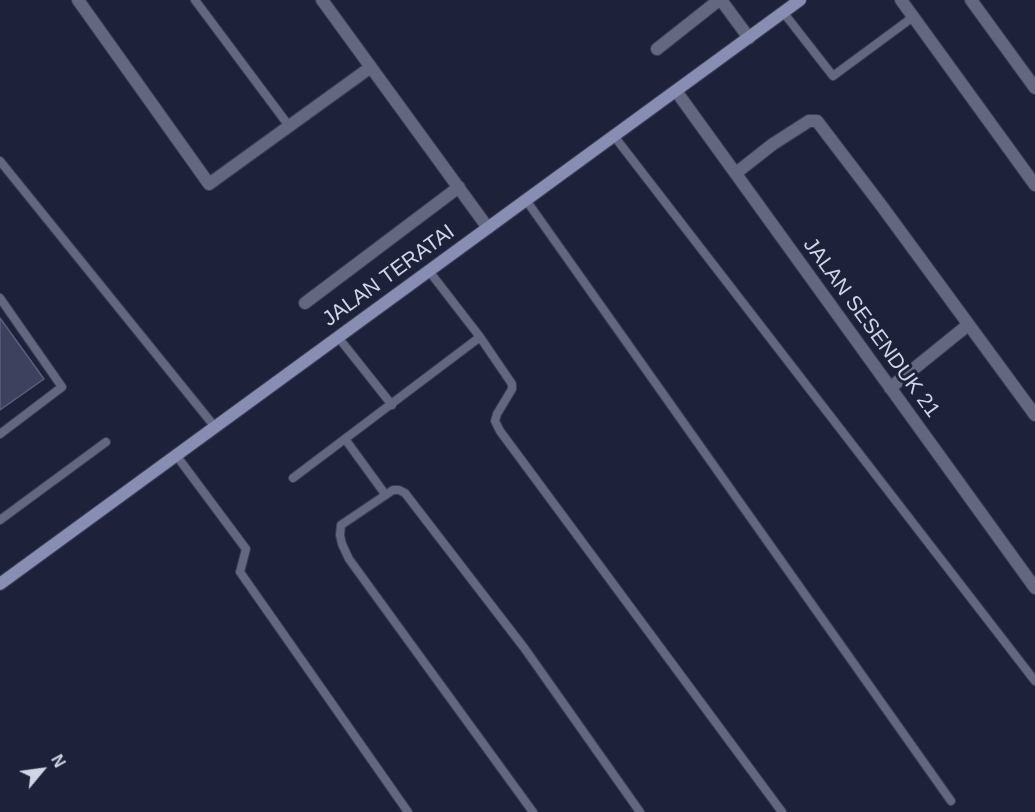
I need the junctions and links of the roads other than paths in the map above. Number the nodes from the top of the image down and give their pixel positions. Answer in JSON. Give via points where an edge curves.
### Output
{"nodes":[{"id":1,"x":78,"y":0,"type":"edge"},
{"id":2,"x":195,"y":0,"type":"edge"},
{"id":3,"x":322,"y":0,"type":"edge"},
{"id":4,"x":720,"y":0,"type":"edge"},
{"id":5,"x":800,"y":0,"type":"edge"},
{"id":6,"x":901,"y":0,"type":"edge"},
{"id":7,"x":971,"y":0,"type":"edge"},
{"id":8,"x":783,"y":12,"type":"junction"},
{"id":9,"x":913,"y":18,"type":"junction"},
{"id":10,"x":749,"y":38,"type":"junction"},
{"id":11,"x":657,"y":49,"type":"dead end"},
{"id":12,"x":371,"y":67,"type":"junction"},
{"id":13,"x":1035,"y":88,"type":"edge"},
{"id":14,"x":676,"y":91,"type":"junction"},
{"id":15,"x":289,"y":126,"type":"junction"},
{"id":16,"x":614,"y":136,"type":"junction"},
{"id":17,"x":0,"y":161,"type":"edge"},
{"id":18,"x":736,"y":173,"type":"junction"},
{"id":19,"x":1035,"y":185,"type":"edge"},
{"id":20,"x":459,"y":187,"type":"junction"},
{"id":21,"x":526,"y":200,"type":"junction"},
{"id":22,"x":488,"y":228,"type":"junction"},
{"id":23,"x":429,"y":271,"type":"junction"},
{"id":24,"x":0,"y":298,"type":"edge"},
{"id":25,"x":305,"y":303,"type":"dead end"},
{"id":26,"x":968,"y":326,"type":"junction"},
{"id":27,"x":338,"y":338,"type":"junction"},
{"id":28,"x":480,"y":338,"type":"junction"},
{"id":29,"x":890,"y":388,"type":"junction"},
{"id":30,"x":392,"y":405,"type":"junction"},
{"id":31,"x":1035,"y":416,"type":"edge"},
{"id":32,"x":215,"y":427,"type":"junction"},
{"id":33,"x":0,"y":434,"type":"edge"},
{"id":34,"x":345,"y":439,"type":"junction"},
{"id":35,"x":106,"y":442,"type":"dead end"},
{"id":36,"x":176,"y":455,"type":"junction"},
{"id":37,"x":293,"y":478,"type":"dead end"},
{"id":38,"x":385,"y":494,"type":"junction"},
{"id":39,"x":0,"y":520,"type":"edge"},
{"id":40,"x":0,"y":584,"type":"edge"},
{"id":41,"x":1035,"y":588,"type":"edge"},
{"id":42,"x":1035,"y":681,"type":"edge"},
{"id":43,"x":951,"y":801,"type":"dead end"},
{"id":44,"x":408,"y":812,"type":"edge"},
{"id":45,"x":533,"y":812,"type":"edge"},
{"id":46,"x":640,"y":812,"type":"edge"},
{"id":47,"x":782,"y":812,"type":"edge"}],
"edges":[{"from":1,"to":15,"type":"street","via":[[209,184]]},
{"from":2,"to":15,"type":"lane"},
{"from":3,"to":12,"type":"street"},
{"from":4,"to":10,"type":"street"},
{"from":4,"to":11,"type":"street"},
{"from":5,"to":8,"type":"street","name":"JALAN TERATAI"},
{"from":6,"to":9,"type":"street"},
{"from":7,"to":13,"type":"street"},
{"from":8,"to":9,"type":"lane","via":[[833,76]]},
{"from":8,"to":10,"type":"street","name":"JALAN TERATAI"},
{"from":9,"to":19,"type":"street"},
{"from":10,"to":14,"type":"street","name":"JALAN TERATAI"},
{"from":12,"to":15,"type":"street"},
{"from":12,"to":20,"type":"street"},
{"from":14,"to":16,"type":"street","name":"JALAN TERATAI"},
{"from":14,"to":18,"type":"street","name":"JALAN SESENDUK 21"},
{"from":16,"to":21,"type":"street","name":"JALAN TERATAI"},
{"from":16,"to":42,"type":"lane"},
{"from":17,"to":32,"type":"lane"},
{"from":18,"to":26,"type":"street","via":[[773,144],[817,121]]},
{"from":18,"to":29,"type":"street","name":"JALAN SESENDUK 21"},
{"from":20,"to":22,"type":"street"},
{"from":20,"to":25,"type":"street"},
{"from":21,"to":22,"type":"street","name":"JALAN TERATAI"},
{"from":21,"to":43,"type":"lane"},
{"from":22,"to":23,"type":"street","name":"JALAN TERATAI"},
{"from":23,"to":27,"type":"street","name":"JALAN TERATAI"},
{"from":23,"to":28,"type":"lane"},
{"from":24,"to":33,"type":"lane","via":[[62,387]]},
{"from":26,"to":29,"type":"street"},
{"from":26,"to":31,"type":"street"},
{"from":27,"to":30,"type":"lane"},
{"from":27,"to":32,"type":"street","name":"JALAN TERATAI"},
{"from":28,"to":30,"type":"lane"},
{"from":28,"to":47,"type":"lane","via":[[512,384],[495,421],[500,431]]},
{"from":29,"to":41,"type":"street","name":"JALAN SESENDUK 21"},
{"from":30,"to":34,"type":"lane"},
{"from":32,"to":36,"type":"street","name":"JALAN TERATAI"},
{"from":34,"to":37,"type":"lane"},
{"from":34,"to":38,"type":"lane"},
{"from":35,"to":39,"type":"lane"},
{"from":36,"to":40,"type":"street","name":"JALAN TERATAI"},
{"from":36,"to":44,"type":"lane","via":[[246,549],[240,572]]},
{"from":38,"to":45,"type":"lane","via":[[341,525],[342,544],[349,559]]},
{"from":38,"to":46,"type":"lane","via":[[393,490],[405,493],[525,649]]}]}
